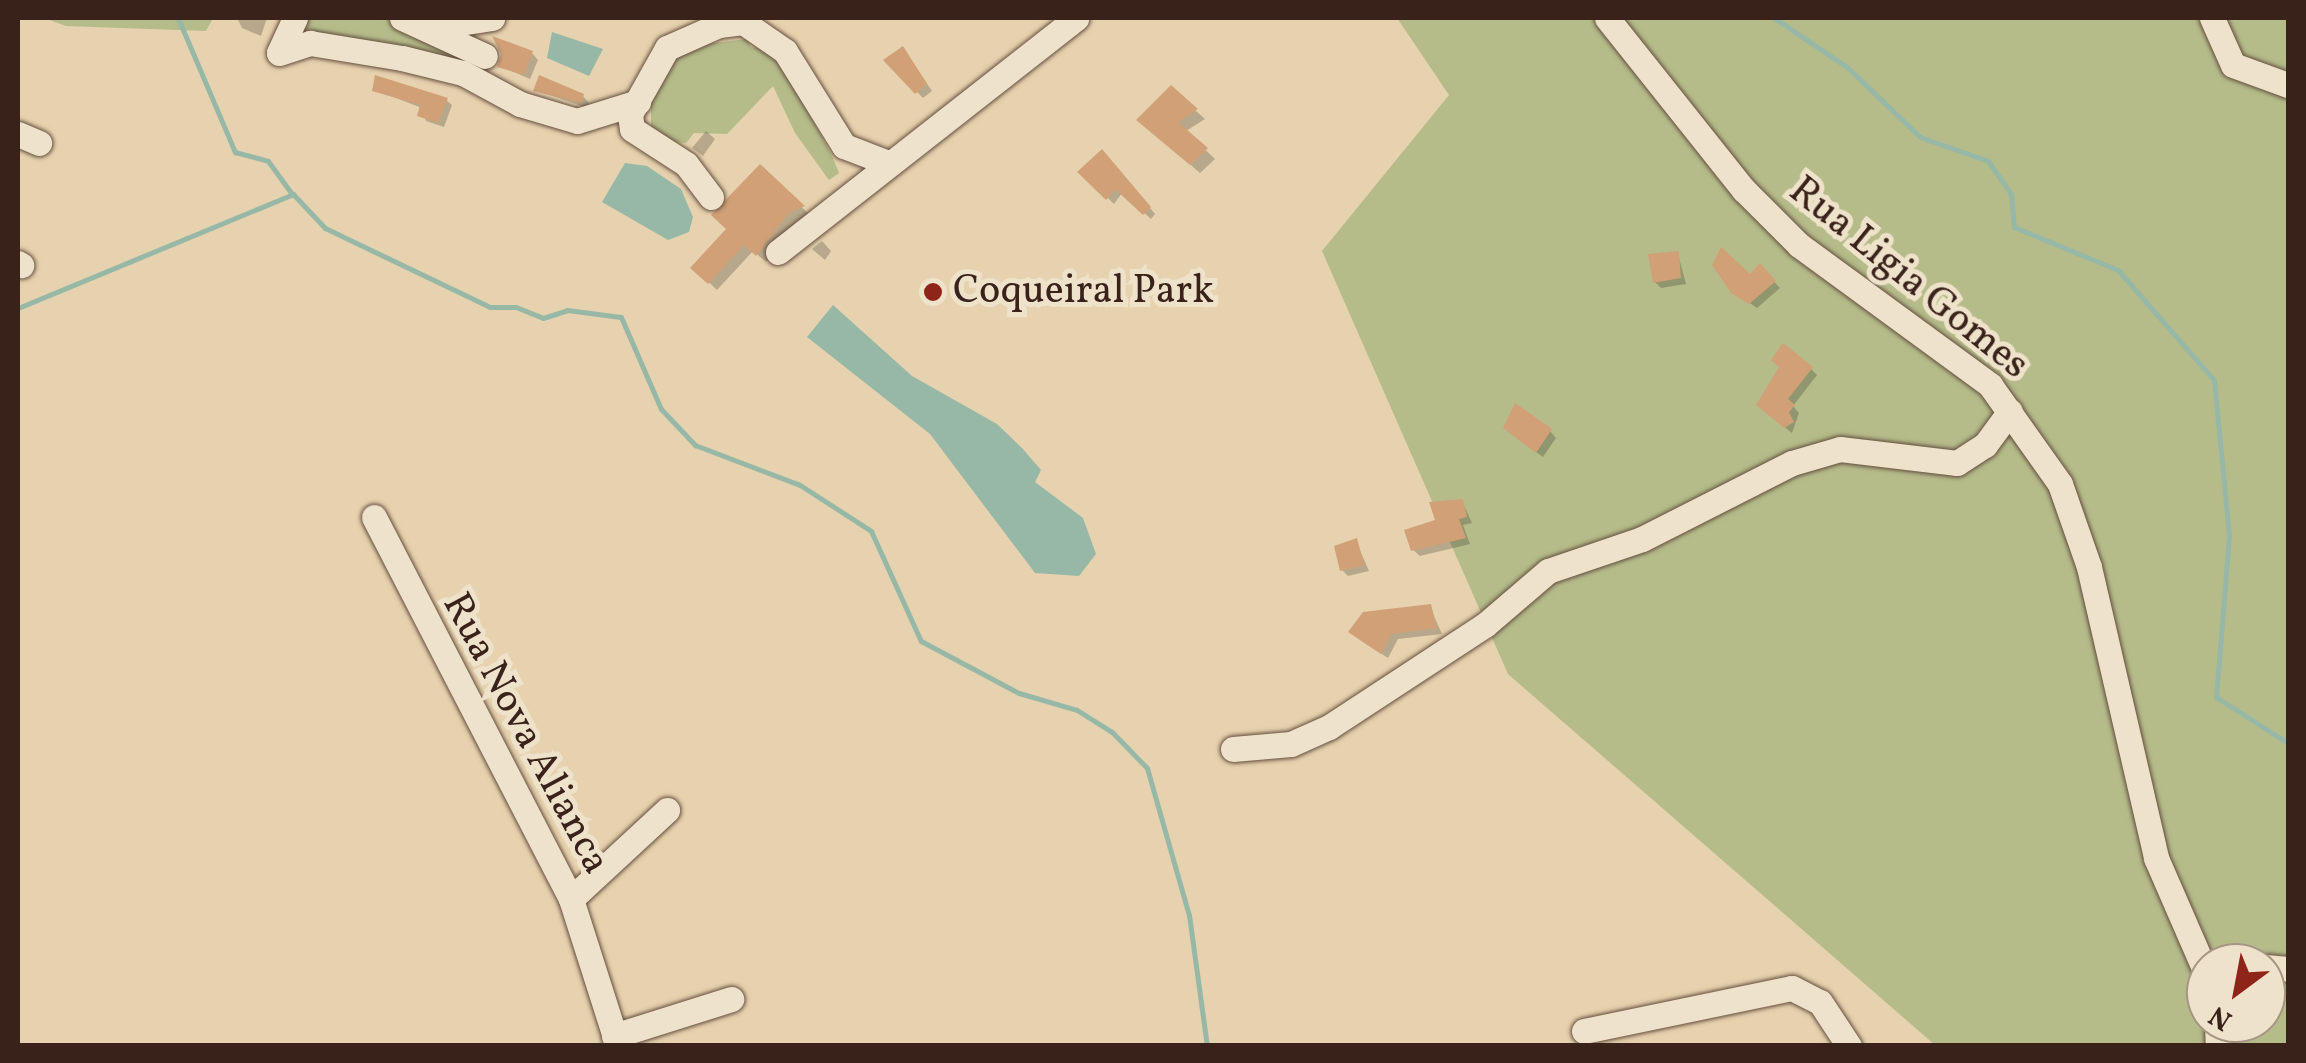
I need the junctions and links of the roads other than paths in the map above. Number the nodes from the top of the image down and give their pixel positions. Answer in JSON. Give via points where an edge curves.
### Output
{"nodes":[{"id":1,"x":295,"y":18,"type":"edge"},
{"id":2,"x":492,"y":18,"type":"edge"},
{"id":3,"x":1076,"y":18,"type":"edge"},
{"id":4,"x":1606,"y":18,"type":"edge"},
{"id":5,"x":2212,"y":18,"type":"edge"},
{"id":6,"x":413,"y":22,"type":"edge"},
{"id":7,"x":485,"y":56,"type":"dead end"},
{"id":8,"x":2288,"y":85,"type":"edge"},
{"id":9,"x":638,"y":102,"type":"junction"},
{"id":10,"x":888,"y":163,"type":"junction"},
{"id":11,"x":711,"y":198,"type":"dead end"},
{"id":12,"x":778,"y":252,"type":"dead end"},
{"id":13,"x":2010,"y":411,"type":"junction"},
{"id":14,"x":374,"y":517,"type":"dead end"},
{"id":15,"x":1234,"y":749,"type":"dead end"},
{"id":16,"x":666,"y":810,"type":"dead end"},
{"id":17,"x":571,"y":899,"type":"junction"},
{"id":18,"x":2194,"y":943,"type":"edge"},
{"id":19,"x":731,"y":999,"type":"dead end"},
{"id":20,"x":1584,"y":1031,"type":"dead end"},
{"id":21,"x":616,"y":1040,"type":"edge"},
{"id":22,"x":1849,"y":1046,"type":"edge"}],
"edges":[{"from":1,"to":9,"type":"street","via":[[278,53],[310,43],[464,72],[520,104],[577,121]]},
{"from":2,"to":6,"type":"street"},
{"from":3,"to":10,"type":"street"},
{"from":4,"to":13,"type":"street","name":"Rua Ligia Gomes","via":[[1684,122],[1799,246],[1952,354]]},
{"from":5,"to":8,"type":"street","via":[[2233,65]]},
{"from":6,"to":7,"type":"street"},
{"from":9,"to":10,"type":"street","via":[[667,48],[742,22],[785,50],[844,146]]},
{"from":9,"to":11,"type":"street","via":[[632,129],[686,164]]},
{"from":10,"to":12,"type":"street"},
{"from":13,"to":15,"type":"street","via":[[1984,445],[1956,464],[1840,449],[1792,463],[1642,539],[1548,571],[1485,625],[1328,727],[1291,744]]},
{"from":13,"to":18,"type":"street","name":"Rua Ligia Gomes","via":[[2060,484],[2076,524],[2156,858]]},
{"from":14,"to":17,"type":"street","name":"Rua Nova Alianca"},
{"from":16,"to":17,"type":"street"},
{"from":17,"to":21,"type":"street","name":"Rua Nova Alianca"},
{"from":19,"to":21,"type":"street"},
{"from":20,"to":22,"type":"street","via":[[1792,988],[1820,1002]]}]}
